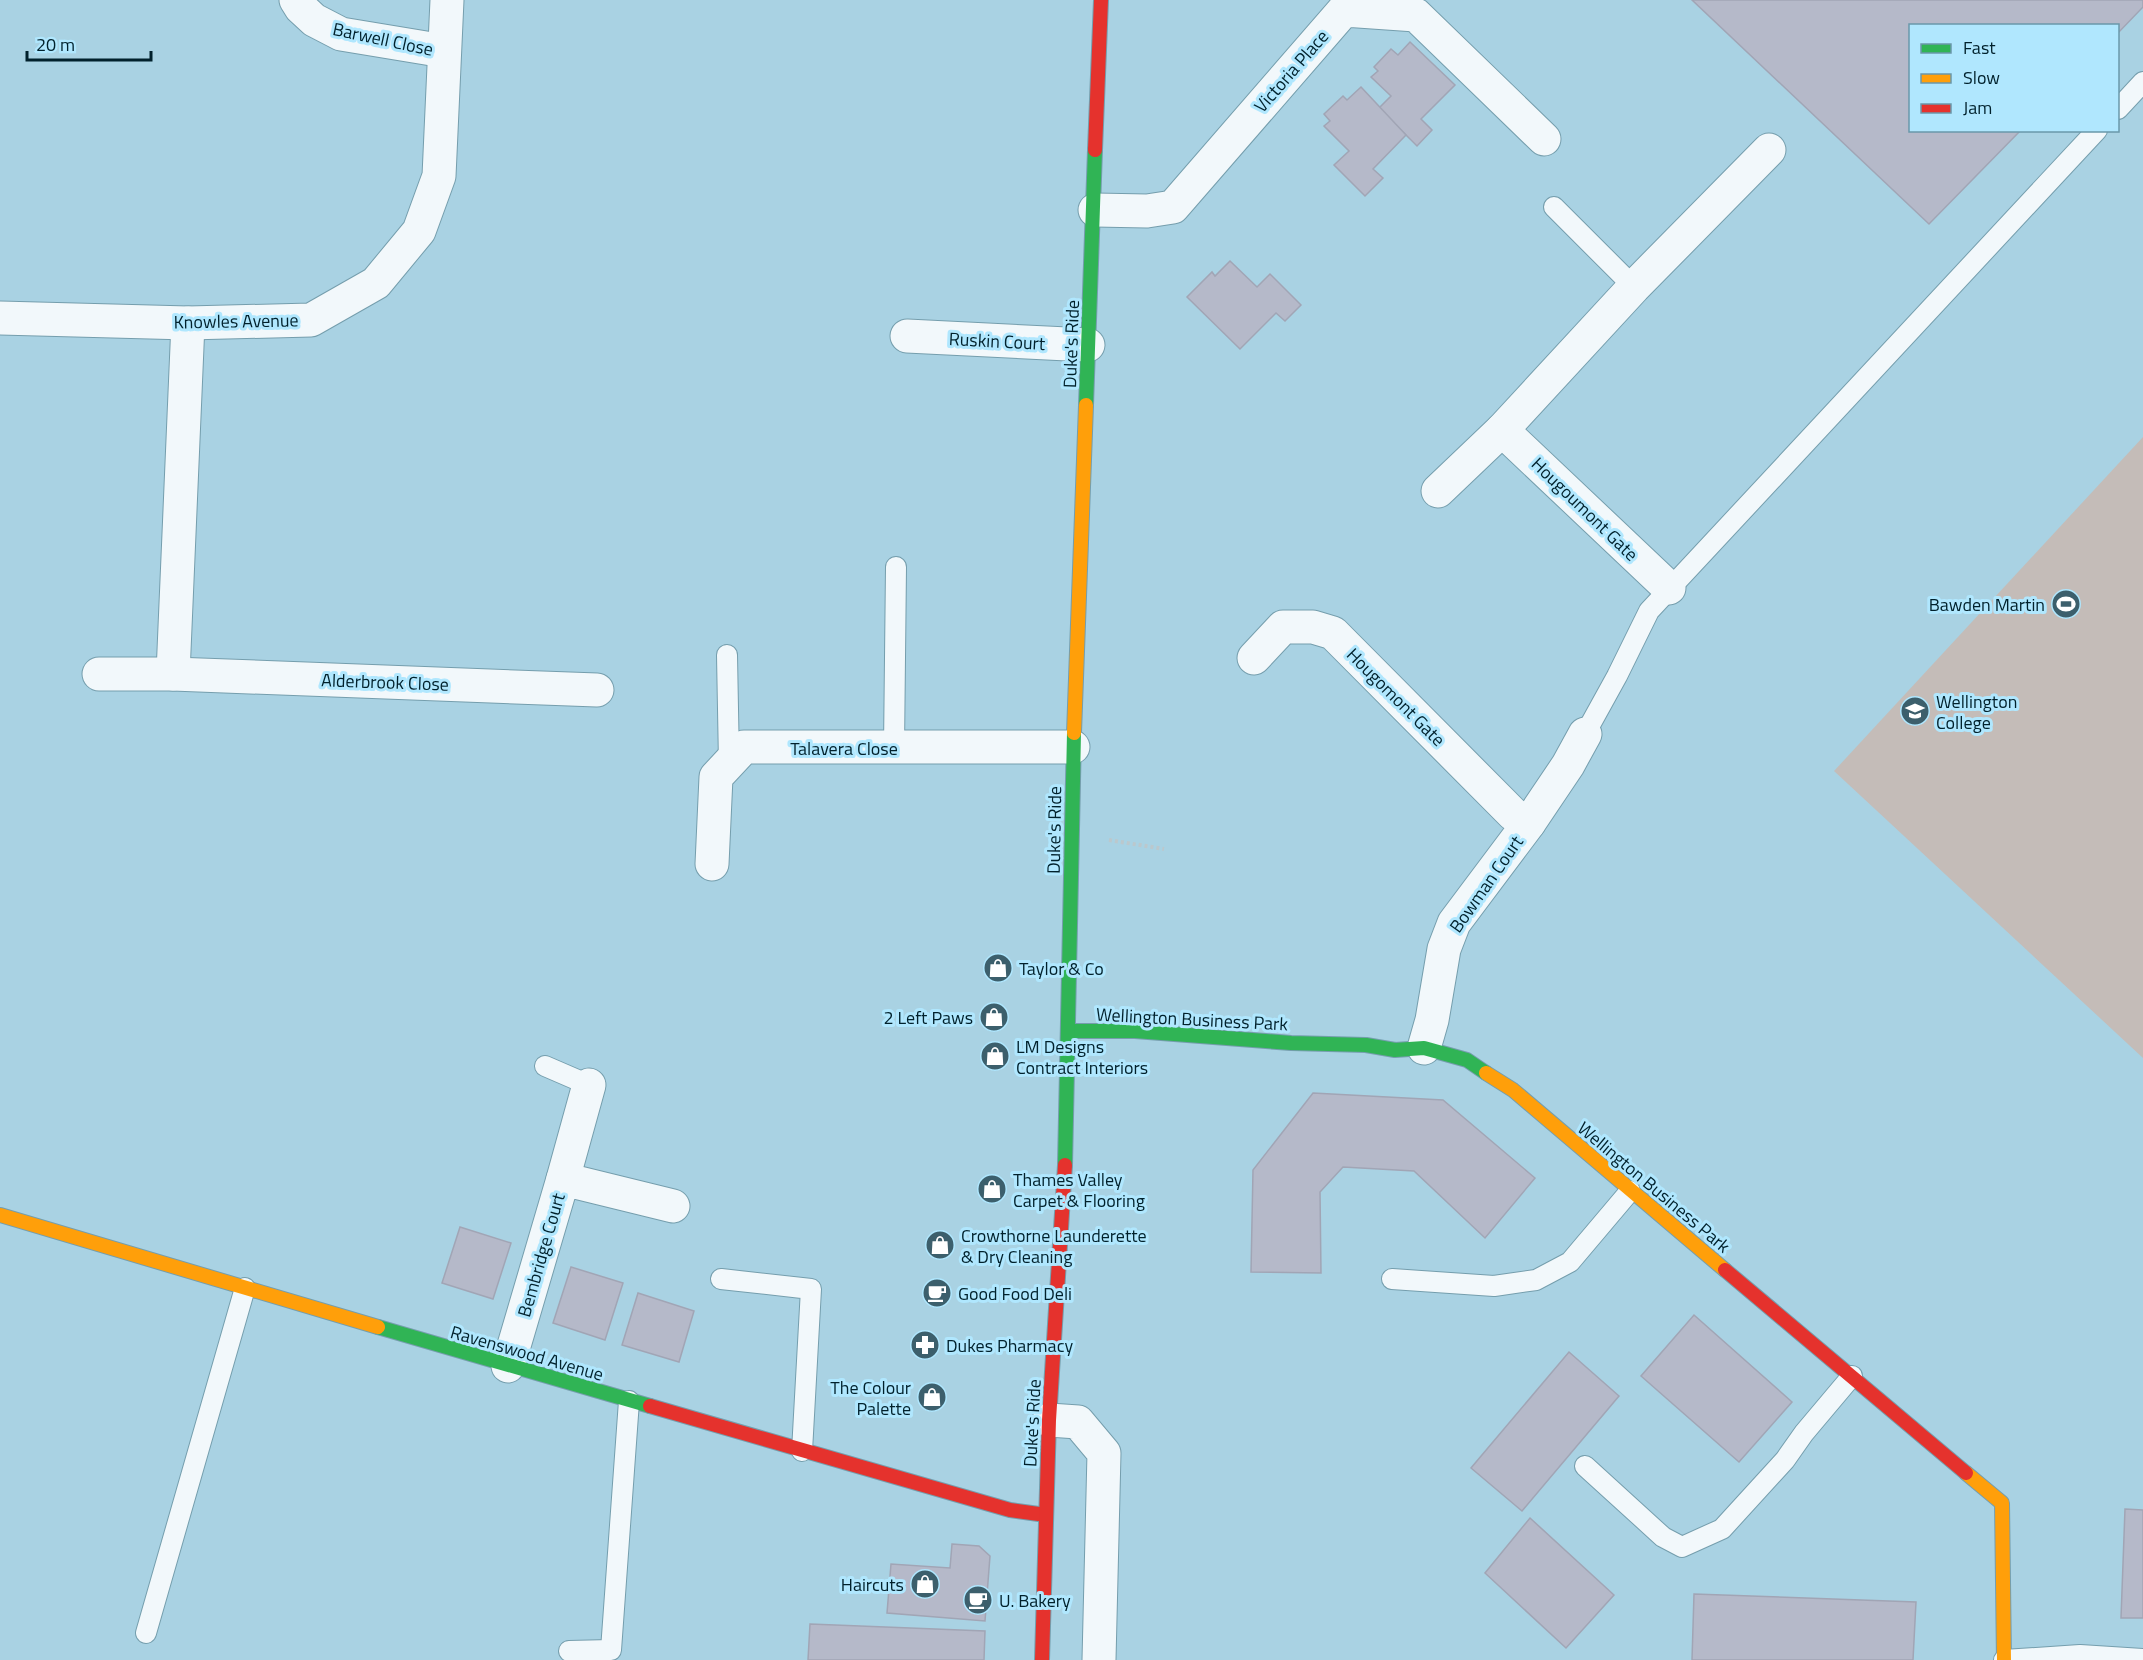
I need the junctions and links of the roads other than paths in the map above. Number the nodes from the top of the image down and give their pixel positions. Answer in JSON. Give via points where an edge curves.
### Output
{"nodes":[{"id":1,"x":296,"y":0,"type":"edge"},
{"id":2,"x":447,"y":0,"type":"edge"},
{"id":3,"x":1101,"y":0,"type":"edge"},
{"id":4,"x":444,"y":51,"type":"junction"},
{"id":5,"x":2143,"y":82,"type":"edge"},
{"id":6,"x":2119,"y":108,"type":"edge"},
{"id":7,"x":2095,"y":132,"type":"edge"},
{"id":8,"x":1544,"y":140,"type":"dead end"},
{"id":9,"x":1769,"y":150,"type":"dead end"},
{"id":10,"x":1554,"y":207,"type":"dead end"},
{"id":11,"x":1095,"y":210,"type":"junction"},
{"id":12,"x":1634,"y":286,"type":"junction"},
{"id":13,"x":0,"y":318,"type":"edge"},
{"id":14,"x":188,"y":323,"type":"junction"},
{"id":15,"x":907,"y":336,"type":"dead end"},
{"id":16,"x":1088,"y":345,"type":"junction"},
{"id":17,"x":1502,"y":430,"type":"junction"},
{"id":18,"x":1438,"y":491,"type":"dead end"},
{"id":19,"x":896,"y":567,"type":"dead end"},
{"id":20,"x":1669,"y":588,"type":"junction"},
{"id":21,"x":727,"y":654,"type":"dead end"},
{"id":22,"x":1254,"y":658,"type":"dead end"},
{"id":23,"x":99,"y":674,"type":"dead end"},
{"id":24,"x":173,"y":674,"type":"junction"},
{"id":25,"x":597,"y":690,"type":"dead end"},
{"id":26,"x":1585,"y":735,"type":"joint"},
{"id":27,"x":1073,"y":747,"type":"junction"},
{"id":28,"x":894,"y":748,"type":"junction"},
{"id":29,"x":729,"y":763,"type":"junction"},
{"id":30,"x":1529,"y":823,"type":"junction"},
{"id":31,"x":712,"y":864,"type":"dead end"},
{"id":32,"x":1069,"y":1031,"type":"junction"},
{"id":33,"x":1424,"y":1048,"type":"junction"},
{"id":34,"x":545,"y":1066,"type":"dead end"},
{"id":35,"x":589,"y":1085,"type":"joint"},
{"id":36,"x":563,"y":1179,"type":"junction"},
{"id":37,"x":1629,"y":1191,"type":"junction"},
{"id":38,"x":673,"y":1206,"type":"dead end"},
{"id":39,"x":0,"y":1215,"type":"edge"},
{"id":40,"x":1392,"y":1279,"type":"dead end"},
{"id":41,"x":721,"y":1280,"type":"dead end"},
{"id":42,"x":245,"y":1288,"type":"junction"},
{"id":43,"x":508,"y":1366,"type":"junction"},
{"id":44,"x":1852,"y":1376,"type":"junction"},
{"id":45,"x":629,"y":1401,"type":"junction"},
{"id":46,"x":1049,"y":1420,"type":"junction"},
{"id":47,"x":802,"y":1451,"type":"junction"},
{"id":48,"x":1586,"y":1466,"type":"dead end"},
{"id":49,"x":1046,"y":1515,"type":"junction"},
{"id":50,"x":146,"y":1634,"type":"dead end"},
{"id":51,"x":569,"y":1651,"type":"dead end"},
{"id":52,"x":2080,"y":1658,"type":"edge"},
{"id":53,"x":2143,"y":1659,"type":"edge"},
{"id":54,"x":1042,"y":1660,"type":"edge"},
{"id":55,"x":1099,"y":1660,"type":"edge"},
{"id":56,"x":2004,"y":1660,"type":"edge"}],
"edges":[{"from":1,"to":4,"type":"street","name":"Barwell Close","via":[[314,20],[341,34]]},
{"from":2,"to":4,"type":"street","name":"Knowles Avenue"},
{"from":3,"to":11,"type":"street","name":"Duke's Ride"},
{"from":4,"to":14,"type":"street","name":"Knowles Avenue","via":[[439,176],[419,231],[376,283],[311,320]]},
{"from":5,"to":6,"type":"lane"},
{"from":7,"to":20,"type":"lane"},
{"from":8,"to":11,"type":"street","name":"Victoria Place","via":[[1416,15],[1344,10],[1173,207],[1148,211]]},
{"from":9,"to":12,"type":"street"},
{"from":10,"to":12,"type":"lane"},
{"from":11,"to":16,"type":"street","name":"Duke's Ride"},
{"from":12,"to":17,"type":"street"},
{"from":13,"to":14,"type":"street","name":"Knowles Avenue"},
{"from":14,"to":24,"type":"street"},
{"from":15,"to":16,"type":"street","name":"Ruskin Court"},
{"from":16,"to":27,"type":"street","name":"Duke's Ride"},
{"from":17,"to":18,"type":"street"},
{"from":17,"to":20,"type":"street","name":"Hougoumont Gate"},
{"from":19,"to":28,"type":"lane"},
{"from":20,"to":26,"type":"lane","via":[[1649,611]]},
{"from":21,"to":29,"type":"lane"},
{"from":22,"to":30,"type":"street","name":"Hougomont Gate","via":[[1283,627],[1313,627],[1333,633],[1513,814]]},
{"from":23,"to":24,"type":"street","name":"Alderbrook Close"},
{"from":24,"to":25,"type":"street","name":"Alderbrook Close"},
{"from":26,"to":30,"type":"street","name":"Bowman Court"},
{"from":27,"to":28,"type":"street","name":"Talavera Close"},
{"from":27,"to":32,"type":"street","name":"Duke's Ride"},
{"from":28,"to":29,"type":"street","name":"Talavera Close","via":[[744,747]]},
{"from":29,"to":31,"type":"street","name":"Talavera Close","via":[[716,777]]},
{"from":30,"to":33,"type":"street","name":"Bowman Court","via":[[1454,923],[1444,949]]},
{"from":32,"to":33,"type":"street","name":"Wellington Business Park","via":[[1135,1031],[1395,1050]]},
{"from":32,"to":46,"type":"street","name":"Duke's Ride","via":[[1064,1191]]},
{"from":33,"to":37,"type":"street","name":"Wellington Business Park","via":[[1467,1060],[1513,1090]]},
{"from":34,"to":35,"type":"lane"},
{"from":35,"to":36,"type":"street","name":"Bembridge Court"},
{"from":36,"to":38,"type":"street","name":"Bembridge Court"},
{"from":36,"to":43,"type":"street","name":"Bembridge Court"},
{"from":37,"to":40,"type":"lane","via":[[1570,1262],[1536,1280],[1494,1286]]},
{"from":37,"to":44,"type":"street","name":"Wellington Business Park"},
{"from":39,"to":42,"type":"street","name":"Ravenswood Avenue"},
{"from":41,"to":47,"type":"lane","via":[[811,1289]]},
{"from":42,"to":43,"type":"street","name":"Ravenswood Avenue"},
{"from":42,"to":50,"type":"lane"},
{"from":43,"to":45,"type":"street","name":"Ravenswood Avenue"},
{"from":44,"to":48,"type":"lane","via":[[1785,1460],[1722,1528],[1682,1547],[1663,1537]]},
{"from":44,"to":56,"type":"street","name":"Wellington Business Park","via":[[2002,1503]]},
{"from":45,"to":47,"type":"street","name":"Ravenswood Avenue"},
{"from":45,"to":51,"type":"lane","via":[[611,1650]]},
{"from":46,"to":49,"type":"street","name":"Duke's Ride"},
{"from":46,"to":55,"type":"street","via":[[1078,1422],[1104,1453]]},
{"from":47,"to":49,"type":"street","name":"Ravenswood Avenue","via":[[1010,1510]]},
{"from":49,"to":54,"type":"street","name":"Duke's Ride"},
{"from":52,"to":53,"type":"lane"},
{"from":52,"to":56,"type":"lane"}]}
